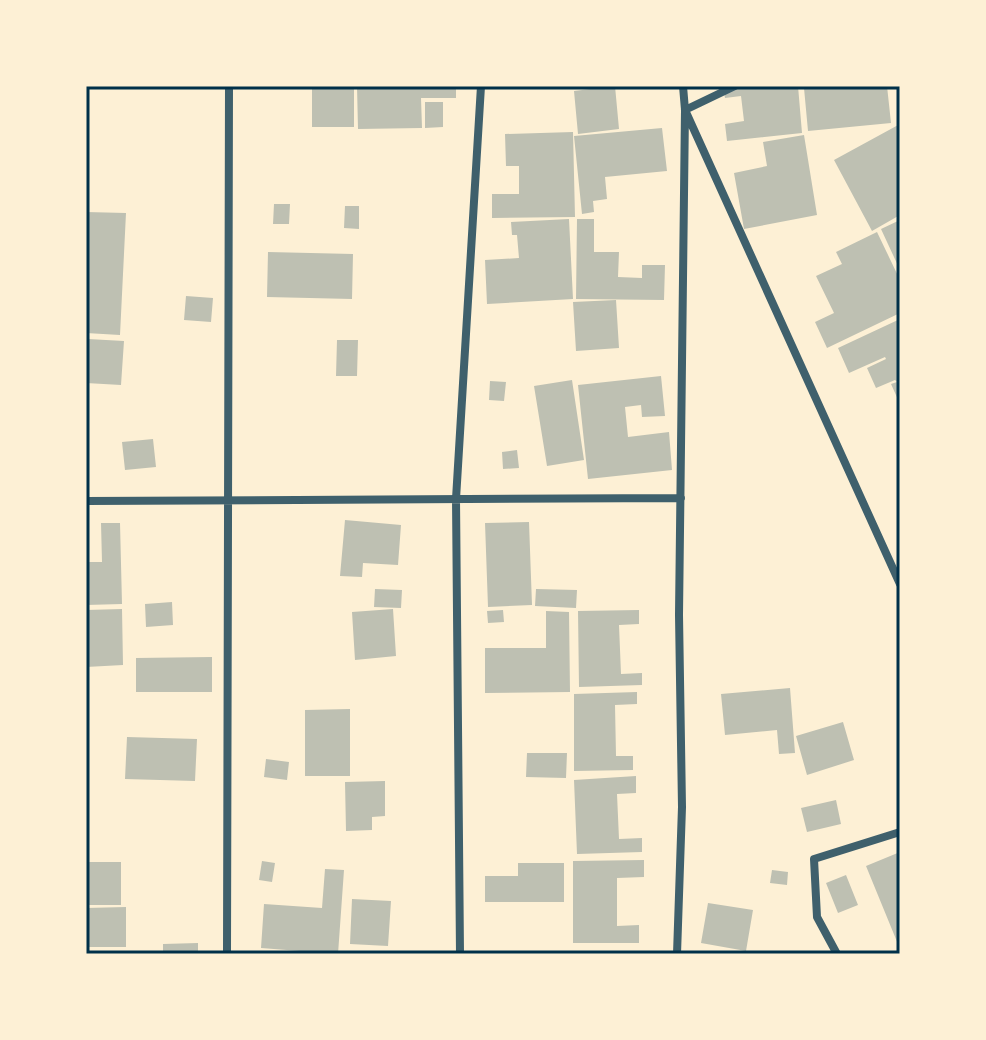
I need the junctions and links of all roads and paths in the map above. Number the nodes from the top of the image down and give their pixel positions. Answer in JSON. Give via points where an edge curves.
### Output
{"nodes":[{"id":1,"x":229,"y":86,"type":"edge"},
{"id":2,"x":481,"y":86,"type":"edge"},
{"id":3,"x":683,"y":86,"type":"edge"},
{"id":4,"x":735,"y":86,"type":"edge"},
{"id":5,"x":685,"y":110,"type":"junction"},
{"id":6,"x":681,"y":498,"type":"junction"},
{"id":7,"x":456,"y":499,"type":"junction"},
{"id":8,"x":229,"y":500,"type":"junction"},
{"id":9,"x":86,"y":501,"type":"edge"},
{"id":10,"x":900,"y":584,"type":"edge"},
{"id":11,"x":900,"y":832,"type":"edge"},
{"id":12,"x":227,"y":954,"type":"edge"},
{"id":13,"x":460,"y":954,"type":"edge"},
{"id":14,"x":677,"y":954,"type":"edge"},
{"id":15,"x":837,"y":954,"type":"edge"}],
"edges":[{"from":1,"to":8,"type":"street"},
{"from":2,"to":7,"type":"street"},
{"from":3,"to":5,"type":"street"},
{"from":4,"to":5,"type":"street"},
{"from":5,"to":6,"type":"street"},
{"from":5,"to":10,"type":"street"},
{"from":6,"to":7,"type":"street"},
{"from":6,"to":14,"type":"street"},
{"from":7,"to":8,"type":"street"},
{"from":7,"to":13,"type":"street"},
{"from":8,"to":9,"type":"street"},
{"from":8,"to":12,"type":"street"},
{"from":11,"to":15,"type":"street","via":[[814,859],[817,917]]}]}
